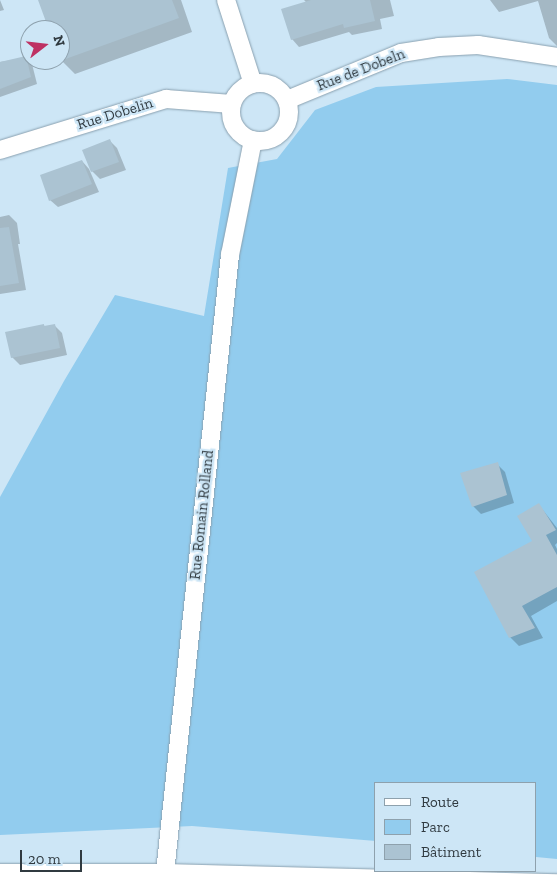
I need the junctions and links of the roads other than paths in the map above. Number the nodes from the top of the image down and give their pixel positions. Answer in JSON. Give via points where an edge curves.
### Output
{"nodes":[{"id":1,"x":226,"y":0,"type":"edge"},
{"id":2,"x":557,"y":57,"type":"edge"},
{"id":3,"x":253,"y":84,"type":"junction"},
{"id":4,"x":286,"y":100,"type":"junction"},
{"id":5,"x":232,"y":104,"type":"junction"},
{"id":6,"x":253,"y":140,"type":"junction"},
{"id":7,"x":0,"y":150,"type":"edge"},
{"id":8,"x":0,"y":878,"type":"edge"},
{"id":9,"x":163,"y":885,"type":"edge"},
{"id":10,"x":557,"y":888,"type":"edge"}],
"edges":[{"from":1,"to":3,"type":"street"},
{"from":2,"to":4,"type":"street","name":"Rue de Dobeln","via":[[478,45],[401,52]]},
{"from":3,"to":4,"type":"street","via":[[272,86]]},
{"from":3,"to":5,"type":"street","via":[[238,94]]},
{"from":4,"to":6,"type":"street","via":[[289,118],[281,132],[263,141]]},
{"from":5,"to":6,"type":"street","via":[[236,128]]},
{"from":5,"to":7,"type":"street","name":"Rue Dobelin","via":[[166,99]]},
{"from":6,"to":9,"type":"street","name":"Rue Romain Rolland","via":[[230,255]]},
{"from":8,"to":9,"type":"main road"},
{"from":9,"to":10,"type":"main road"}]}
